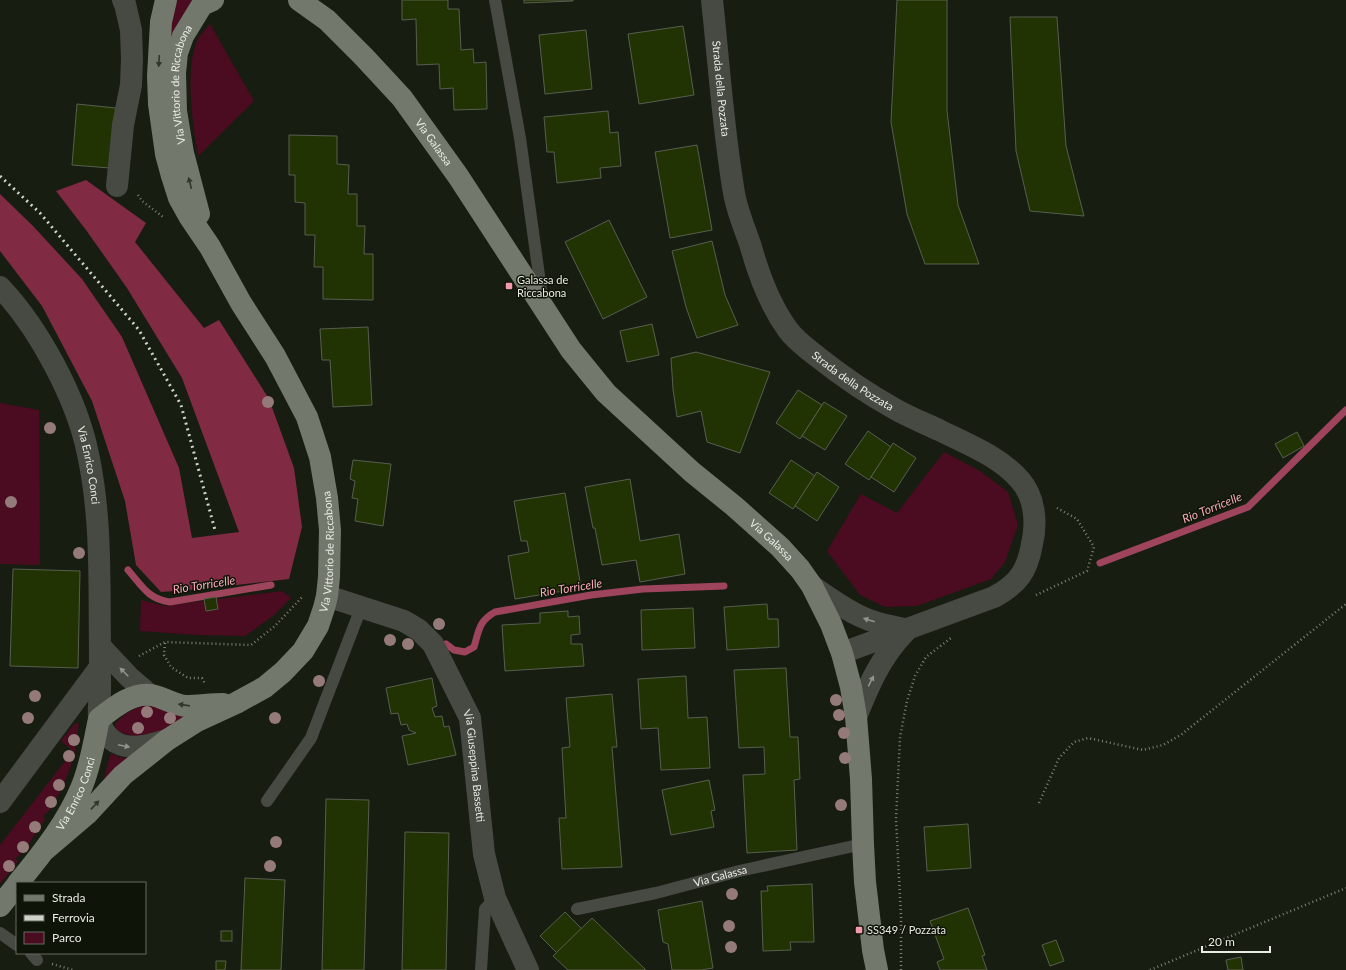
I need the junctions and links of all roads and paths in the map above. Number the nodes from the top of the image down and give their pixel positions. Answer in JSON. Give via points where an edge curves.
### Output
{"nodes":[{"id":1,"x":123,"y":0,"type":"edge"},
{"id":2,"x":166,"y":0,"type":"edge"},
{"id":3,"x":212,"y":0,"type":"edge"},
{"id":4,"x":299,"y":0,"type":"edge"},
{"id":5,"x":495,"y":0,"type":"edge"},
{"id":6,"x":712,"y":0,"type":"edge"},
{"id":7,"x":127,"y":189,"type":"joint"},
{"id":8,"x":167,"y":220,"type":"dead end"},
{"id":9,"x":210,"y":247,"type":"junction"},
{"id":10,"x":0,"y":288,"type":"edge"},
{"id":11,"x":543,"y":306,"type":"junction"},
{"id":12,"x":812,"y":586,"type":"junction"},
{"id":13,"x":303,"y":595,"type":"dead end"},
{"id":14,"x":327,"y":596,"type":"junction"},
{"id":15,"x":1346,"y":604,"type":"edge"},
{"id":16,"x":361,"y":608,"type":"junction"},
{"id":17,"x":907,"y":630,"type":"junction"},
{"id":18,"x":954,"y":637,"type":"dead end"},
{"id":19,"x":165,"y":642,"type":"junction"},
{"id":20,"x":842,"y":653,"type":"junction"},
{"id":21,"x":100,"y":656,"type":"junction"},
{"id":22,"x":140,"y":662,"type":"dead end"},
{"id":23,"x":206,"y":686,"type":"dead end"},
{"id":24,"x":150,"y":695,"type":"junction"},
{"id":25,"x":236,"y":703,"type":"junction"},
{"id":26,"x":856,"y":717,"type":"junction"},
{"id":27,"x":99,"y":718,"type":"junction"},
{"id":28,"x":167,"y":740,"type":"junction"},
{"id":29,"x":266,"y":801,"type":"dead end"},
{"id":30,"x":0,"y":802,"type":"edge"},
{"id":31,"x":1039,"y":803,"type":"dead end"},
{"id":32,"x":863,"y":844,"type":"junction"},
{"id":33,"x":46,"y":850,"type":"junction"},
{"id":34,"x":20,"y":882,"type":"edge"},
{"id":35,"x":16,"y":886,"type":"edge"},
{"id":36,"x":1346,"y":888,"type":"edge"},
{"id":37,"x":494,"y":898,"type":"junction"},
{"id":38,"x":0,"y":906,"type":"edge"},
{"id":39,"x":577,"y":909,"type":"dead end"},
{"id":40,"x":0,"y":933,"type":"edge"},
{"id":41,"x":16,"y":944,"type":"edge"},
{"id":42,"x":481,"y":970,"type":"edge"},
{"id":43,"x":528,"y":970,"type":"edge"},
{"id":44,"x":878,"y":970,"type":"edge"},
{"id":45,"x":901,"y":970,"type":"edge"},
{"id":46,"x":1150,"y":970,"type":"edge"}],
"edges":[{"from":1,"to":7,"type":"street","via":[[131,30],[132,59],[123,125]]},
{"from":2,"to":9,"type":"main road","name":"Via Vittorio de Riccabona","one_way":true,"via":[[161,22],[158,76],[166,154],[179,198]]},
{"from":9,"to":3,"type":"main road","name":"Via Vittorio de Riccabona","one_way":true,"via":[[183,153],[176,111],[175,73],[177,53],[183,36],[202,5]]},
{"from":4,"to":11,"type":"main road","name":"Via Galassa","via":[[326,20],[402,98],[458,176]]},
{"from":5,"to":11,"type":"lane","name":"Via Galassa","via":[[520,138]]},
{"from":6,"to":17,"type":"street","name":"Strada della Pozzata","via":[[721,102],[734,195],[770,301],[789,331],[814,354],[858,387],[896,410],[998,461],[1020,480],[1030,494],[1035,525],[1033,542],[1029,560],[1019,580],[994,597]]},
{"from":7,"to":8,"type":"path"},
{"from":9,"to":14,"type":"main road","name":"Via Vittorio de Riccabona","via":[[282,368],[307,417],[320,457],[330,530]]},
{"from":10,"to":21,"type":"street","name":"Via Enrico Conci","via":[[14,302],[40,340],[63,382],[88,453],[96,510],[100,580]]},
{"from":11,"to":12,"type":"main road","name":"Via Galassa","via":[[571,350],[606,393],[692,472],[780,546]]},
{"from":17,"to":12,"type":"street","one_way":true,"via":[[863,618]]},
{"from":12,"to":20,"type":"main road","name":"Via Galassa"},
{"from":13,"to":19,"type":"path","via":[[275,626],[251,645]]},
{"from":14,"to":16,"type":"street","name":"Via Giuseppina Bassetti"},
{"from":14,"to":25,"type":"main road","name":"Via Vittorio de Riccabona","via":[[318,626],[303,651],[265,687]]},
{"from":15,"to":31,"type":"path","via":[[1182,734],[1163,745],[1143,750],[1088,738],[1074,742],[1059,758]]},
{"from":16,"to":29,"type":"lane","via":[[311,738]]},
{"from":16,"to":37,"type":"street","name":"Via Giuseppina Bassetti","via":[[404,621],[433,644],[470,718],[484,854]]},
{"from":17,"to":20,"type":"street","name":"Strada della Pozzata"},
{"from":26,"to":17,"type":"street","name":"Strada della Pozzata","one_way":true,"via":[[884,656]]},
{"from":18,"to":45,"type":"path","via":[[926,657],[915,676],[900,737],[896,819]]},
{"from":19,"to":22,"type":"path","via":[[136,658]]},
{"from":19,"to":23,"type":"path","via":[[164,655],[171,667],[188,678],[202,678]]},
{"from":20,"to":26,"type":"main road","name":"Via Galassa"},
{"from":24,"to":21,"type":"street","name":"Via Vittorio de Riccabona","one_way":true},
{"from":21,"to":27,"type":"street","name":"Via Enrico Conci"},
{"from":21,"to":30,"type":"street"},
{"from":25,"to":24,"type":"main road","name":"Via Vittorio de Riccabona","one_way":true,"via":[[186,706]]},
{"from":24,"to":27,"type":"main road","via":[[119,704]]},
{"from":25,"to":28,"type":"main road","name":"Via Vittorio de Riccabona","via":[[197,721]]},
{"from":26,"to":32,"type":"main road","name":"Via Galassa","via":[[862,779]]},
{"from":27,"to":28,"type":"street","name":"Via Vittorio de Riccabona","one_way":true,"via":[[105,733],[116,744],[131,747],[147,746]]},
{"from":27,"to":33,"type":"main road","name":"Via Enrico Conci","via":[[91,761],[82,788]]},
{"from":33,"to":28,"type":"main road","name":"Via Vittorio de Riccabona","one_way":true,"via":[[87,814],[123,775]]},
{"from":32,"to":39,"type":"lane","name":"Via Galassa"},
{"from":32,"to":44,"type":"main road","name":"Via Galassa","via":[[873,950]]},
{"from":33,"to":34,"type":"main road","name":"Via Enrico Conci"},
{"from":35,"to":38,"type":"main road","name":"Via Enrico Conci"},
{"from":36,"to":46,"type":"path"},
{"from":37,"to":42,"type":"lane","via":[[485,909]]},
{"from":37,"to":43,"type":"street","name":"Via Giuseppina Bassetti"},
{"from":40,"to":41,"type":"lane"}]}
